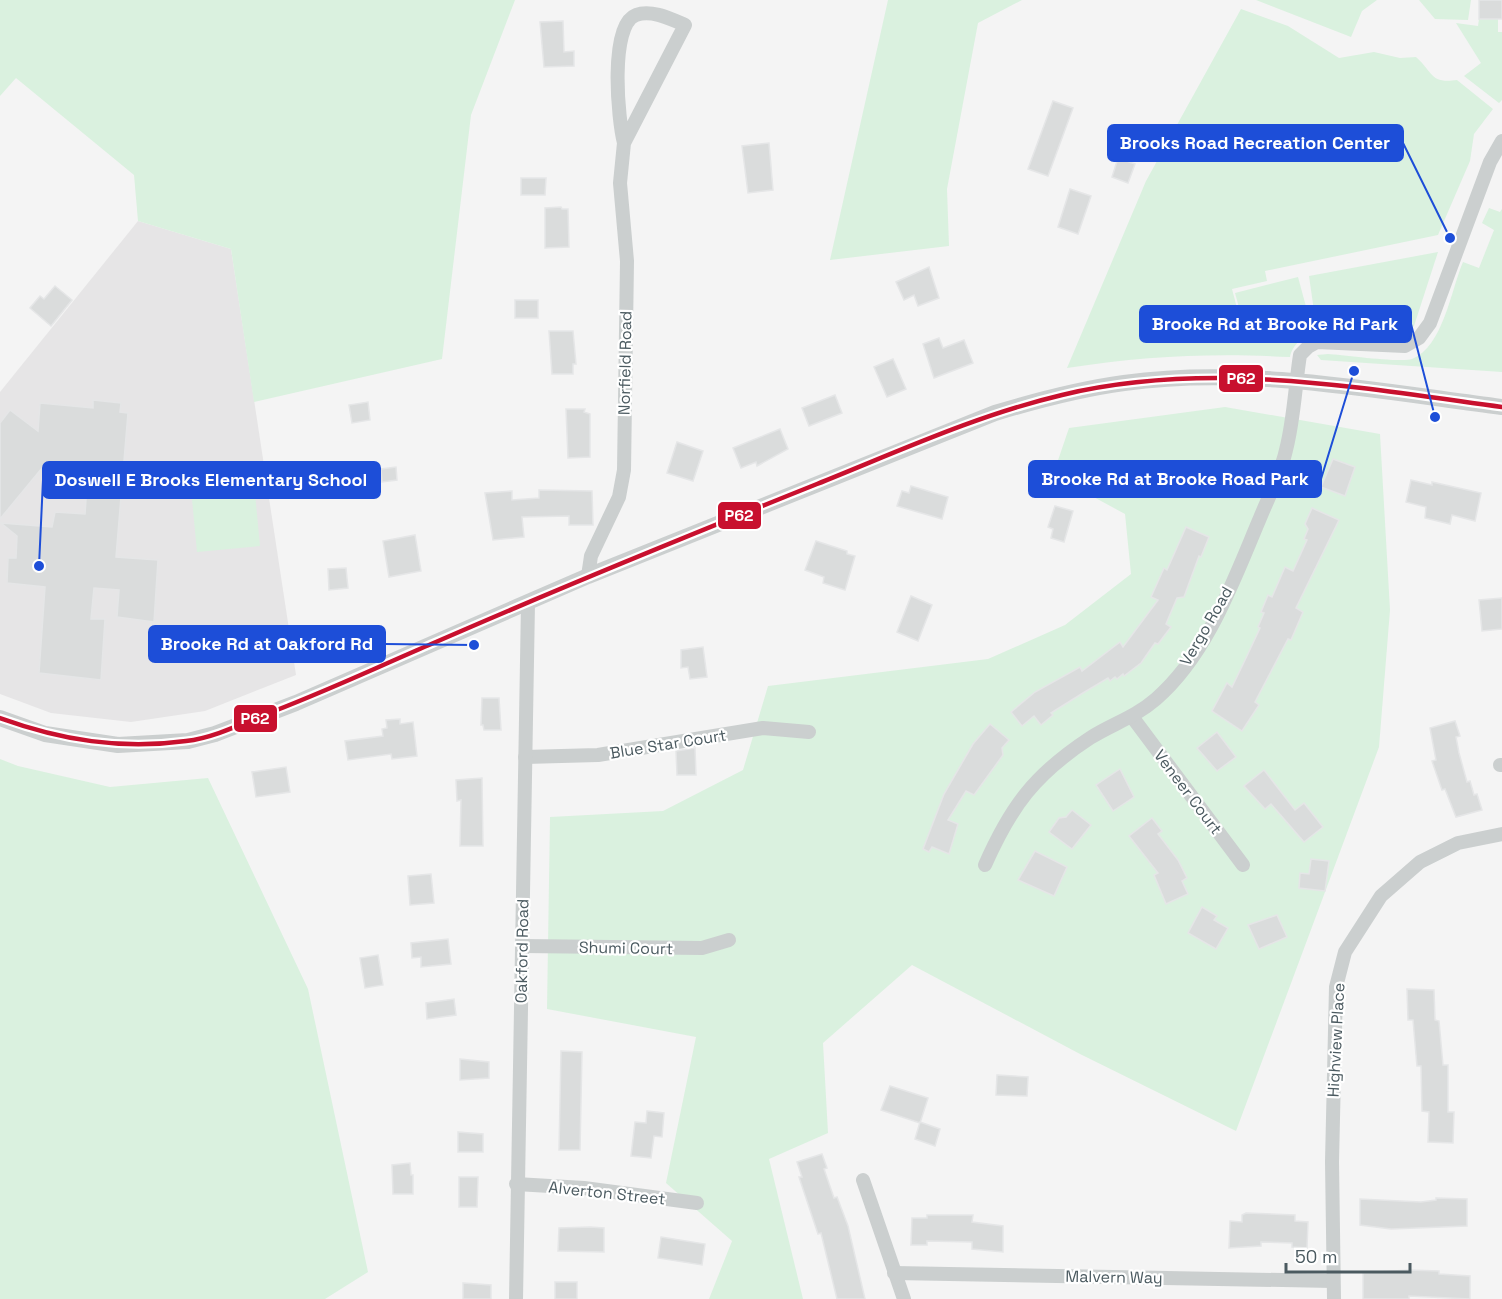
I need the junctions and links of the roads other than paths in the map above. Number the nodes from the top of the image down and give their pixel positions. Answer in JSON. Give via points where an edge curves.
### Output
{"nodes":[{"id":1,"x":1502,"y":141,"type":"edge"},
{"id":2,"x":624,"y":142,"type":"junction"},
{"id":3,"x":1295,"y":382,"type":"junction"},
{"id":4,"x":1502,"y":407,"type":"edge"},
{"id":5,"x":588,"y":576,"type":"junction"},
{"id":6,"x":528,"y":603,"type":"junction"},
{"id":7,"x":0,"y":718,"type":"edge"},
{"id":8,"x":1133,"y":718,"type":"junction"},
{"id":9,"x":809,"y":732,"type":"dead end"},
{"id":10,"x":525,"y":757,"type":"junction"},
{"id":11,"x":1502,"y":834,"type":"edge"},
{"id":12,"x":985,"y":865,"type":"dead end"},
{"id":13,"x":1243,"y":865,"type":"dead end"},
{"id":14,"x":729,"y":940,"type":"dead end"},
{"id":15,"x":522,"y":946,"type":"junction"},
{"id":16,"x":862,"y":1180,"type":"dead end"},
{"id":17,"x":516,"y":1185,"type":"junction"},
{"id":18,"x":697,"y":1203,"type":"dead end"},
{"id":19,"x":894,"y":1273,"type":"junction"},
{"id":20,"x":1333,"y":1281,"type":"junction"},
{"id":21,"x":516,"y":1299,"type":"edge"},
{"id":22,"x":904,"y":1299,"type":"edge"},
{"id":23,"x":1334,"y":1299,"type":"edge"}],
"edges":[{"from":1,"to":3,"type":"street","name":"Vergo Road","via":[[1490,162],[1430,323],[1419,338],[1405,345],[1317,342],[1300,355]]},
{"from":2,"to":2,"type":"street","name":"Norfield Road","via":[[618,120],[618,55],[626,26],[635,15],[647,13],[685,25]]},
{"from":2,"to":5,"type":"street","name":"Norfield Road","via":[[620,183],[627,261],[624,470],[619,497],[591,556]]},
{"from":3,"to":4,"type":"street"},
{"from":3,"to":5,"type":"street","via":[[1240,378],[1125,382],[1048,397],[995,413]]},
{"from":3,"to":8,"type":"street","name":"Vergo Road","via":[[1286,453],[1216,615],[1189,661],[1159,697]]},
{"from":5,"to":6,"type":"street"},
{"from":6,"to":7,"type":"street","via":[[254,720],[188,741],[118,745],[75,741]]},
{"from":6,"to":10,"type":"street","name":"Oakford Road"},
{"from":8,"to":12,"type":"street","name":"Vergo Road","via":[[1092,737],[1025,793],[999,832]]},
{"from":8,"to":13,"type":"street","name":"Veneer Court"},
{"from":9,"to":10,"type":"street","name":"Blue Star Court","via":[[763,728],[598,755]]},
{"from":10,"to":15,"type":"street","name":"Oakford Road"},
{"from":11,"to":20,"type":"street","name":"Highview Place","via":[[1458,843],[1411,868],[1381,896],[1345,952],[1336,987]]},
{"from":14,"to":15,"type":"street","name":"Shumi Court","via":[[702,948]]},
{"from":15,"to":17,"type":"street","name":"Oakford Road"},
{"from":16,"to":19,"type":"street"},
{"from":17,"to":18,"type":"street","name":"Alverton Street","via":[[584,1188]]},
{"from":17,"to":21,"type":"street","name":"Oakford Road"},
{"from":19,"to":20,"type":"street","name":"Malvern Way"},
{"from":19,"to":22,"type":"street"},
{"from":20,"to":23,"type":"street","name":"Highview Place"}]}
